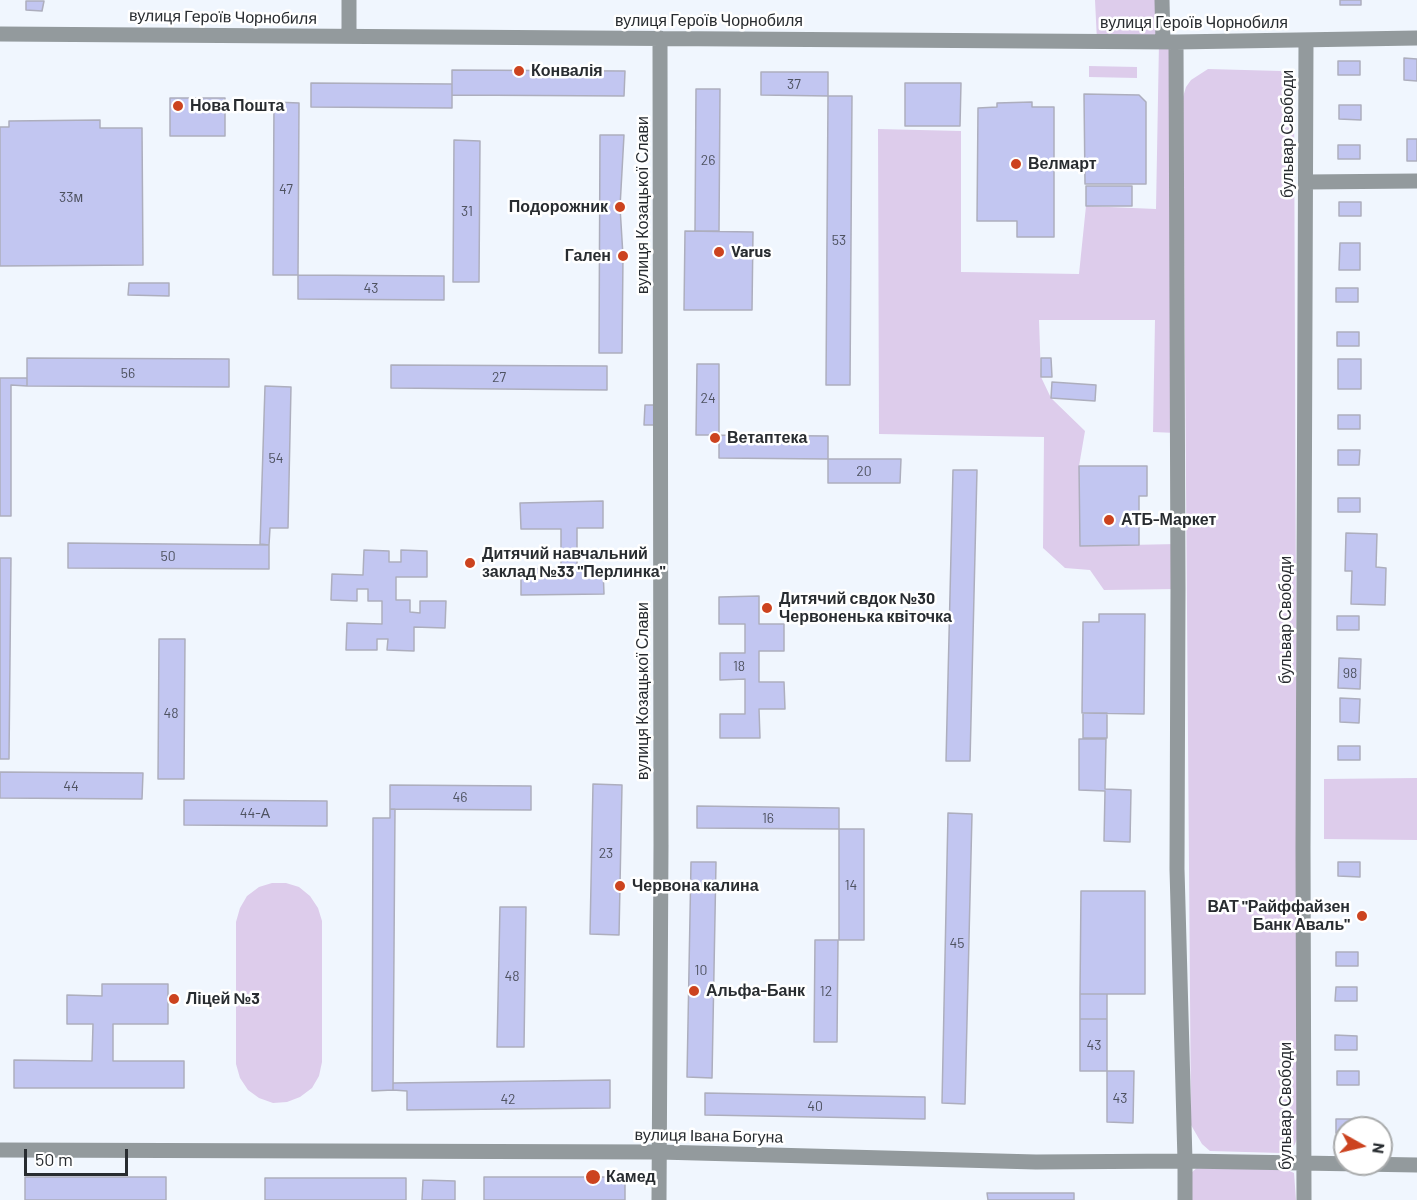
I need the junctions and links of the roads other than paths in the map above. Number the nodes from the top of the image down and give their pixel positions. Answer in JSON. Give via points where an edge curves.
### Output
{"nodes":[{"id":1,"x":349,"y":0,"type":"edge"},
{"id":2,"x":1162,"y":0,"type":"edge"},
{"id":3,"x":0,"y":34,"type":"edge"},
{"id":4,"x":349,"y":36,"type":"junction"},
{"id":5,"x":660,"y":38,"type":"junction"},
{"id":6,"x":1417,"y":38,"type":"edge"},
{"id":7,"x":1306,"y":40,"type":"junction"},
{"id":8,"x":1169,"y":42,"type":"junction"},
{"id":9,"x":1417,"y":181,"type":"edge"},
{"id":10,"x":1306,"y":182,"type":"junction"},
{"id":11,"x":0,"y":1150,"type":"edge"},
{"id":12,"x":659,"y":1152,"type":"junction"},
{"id":13,"x":1185,"y":1161,"type":"junction"},
{"id":14,"x":1305,"y":1164,"type":"junction"},
{"id":15,"x":1417,"y":1165,"type":"edge"},
{"id":16,"x":659,"y":1200,"type":"edge"},
{"id":17,"x":1185,"y":1200,"type":"edge"},
{"id":18,"x":1304,"y":1200,"type":"edge"}],
"edges":[{"from":1,"to":4,"type":"street"},
{"from":2,"to":8,"type":"street"},
{"from":3,"to":4,"type":"street","name":"вулиця Героїв Чорнобиля"},
{"from":4,"to":5,"type":"street","name":"вулиця Героїв Чорнобиля"},
{"from":5,"to":8,"type":"street","name":"вулиця Героїв Чорнобиля"},
{"from":5,"to":12,"type":"street","name":"вулиця Козацької Слави"},
{"from":6,"to":7,"type":"street","name":"вулиця Героїв Чорнобиля"},
{"from":7,"to":8,"type":"street","name":"вулиця Героїв Чорнобиля"},
{"from":7,"to":10,"type":"street","name":"бульвар Свободи"},
{"from":8,"to":13,"type":"street","via":[[1178,589],[1176,869]]},
{"from":9,"to":10,"type":"street"},
{"from":10,"to":14,"type":"street","name":"бульвар Свободи"},
{"from":11,"to":12,"type":"street","name":"вулиця Івана Богуна"},
{"from":12,"to":13,"type":"street","name":"вулиця Івана Богуна","via":[[1036,1162]]},
{"from":12,"to":16,"type":"street","name":"вулиця Козацької Слави"},
{"from":13,"to":14,"type":"street","name":"вулиця Івана Богуна"},
{"from":13,"to":17,"type":"street"},
{"from":14,"to":15,"type":"street","name":"вулиця Івана Богуна"},
{"from":14,"to":18,"type":"street","name":"бульвар Свободи"}]}
